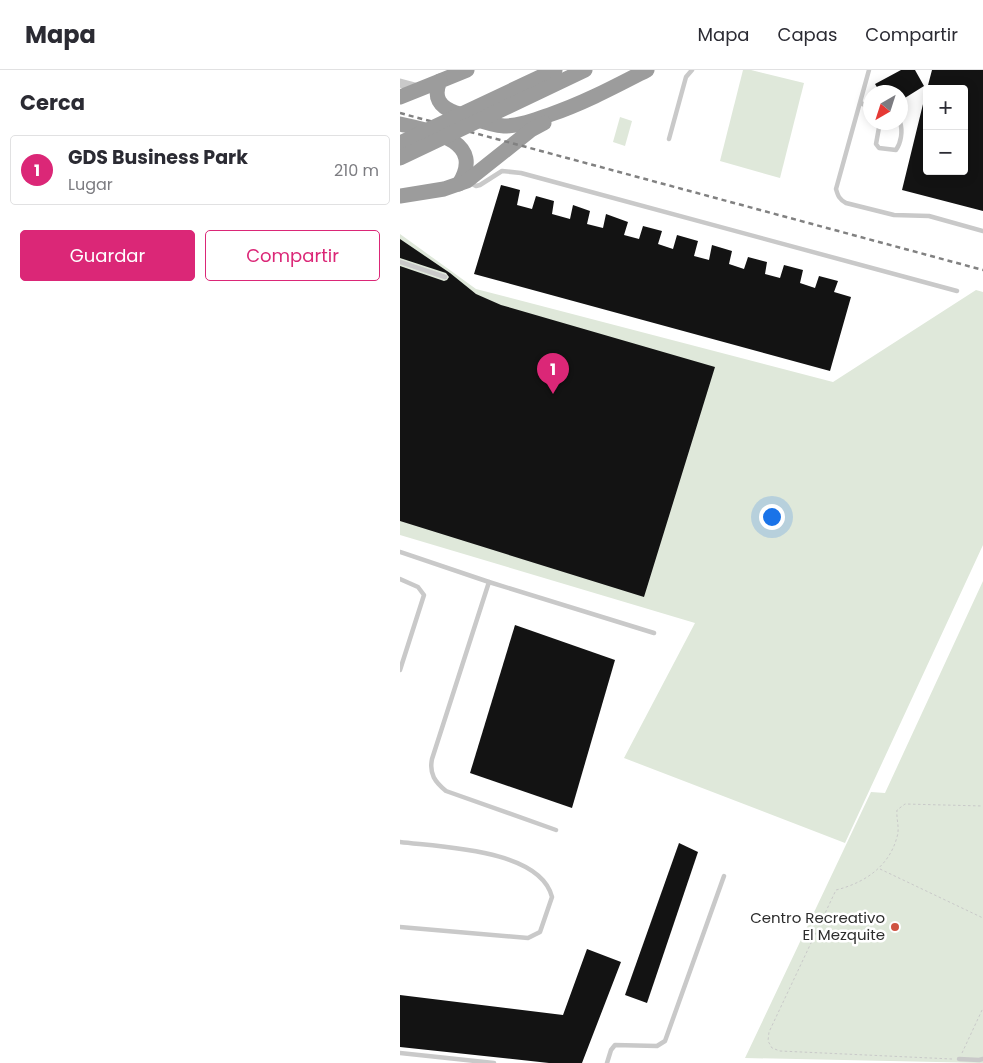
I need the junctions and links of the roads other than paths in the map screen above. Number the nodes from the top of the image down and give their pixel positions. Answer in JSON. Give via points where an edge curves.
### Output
{"nodes":[{"id":1,"x":467,"y":70,"type":"edge"},
{"id":2,"x":555,"y":70,"type":"edge"},
{"id":3,"x":586,"y":70,"type":"edge"},
{"id":4,"x":647,"y":70,"type":"edge"},
{"id":5,"x":692,"y":70,"type":"edge"},
{"id":6,"x":870,"y":70,"type":"edge"},
{"id":7,"x":400,"y":83,"type":"edge"},
{"id":8,"x":418,"y":88,"type":"junction"},
{"id":9,"x":438,"y":88,"type":"junction"},
{"id":10,"x":400,"y":96,"type":"edge"},
{"id":11,"x":861,"y":103,"type":"joint"},
{"id":12,"x":579,"y":105,"type":"junction"},
{"id":13,"x":400,"y":124,"type":"edge"},
{"id":14,"x":878,"y":130,"type":"edge"},
{"id":15,"x":902,"y":130,"type":"edge"},
{"id":16,"x":669,"y":139,"type":"dead end"},
{"id":17,"x":400,"y":143,"type":"edge"},
{"id":18,"x":400,"y":158,"type":"edge"},
{"id":19,"x":463,"y":181,"type":"junction"},
{"id":20,"x":400,"y":196,"type":"edge"},
{"id":21,"x":983,"y":231,"type":"edge"},
{"id":22,"x":400,"y":262,"type":"edge"},
{"id":23,"x":445,"y":277,"type":"dead end"},
{"id":24,"x":957,"y":291,"type":"dead end"},
{"id":25,"x":400,"y":552,"type":"edge"},
{"id":26,"x":400,"y":579,"type":"edge"},
{"id":27,"x":489,"y":582,"type":"junction"},
{"id":28,"x":654,"y":633,"type":"dead end"},
{"id":29,"x":400,"y":670,"type":"edge"},
{"id":30,"x":556,"y":830,"type":"dead end"},
{"id":31,"x":400,"y":842,"type":"edge"},
{"id":32,"x":724,"y":876,"type":"dead end"},
{"id":33,"x":400,"y":927,"type":"edge"},
{"id":34,"x":400,"y":1053,"type":"edge"},
{"id":35,"x":959,"y":1059,"type":"road end"},
{"id":36,"x":983,"y":1059,"type":"edge"},
{"id":37,"x":494,"y":1063,"type":"edge"},
{"id":38,"x":607,"y":1063,"type":"edge"}],
"edges":[{"from":1,"to":9,"type":"highway"},
{"from":2,"to":17,"type":"highway","bridge":true},
{"from":3,"to":18,"type":"highway","bridge":true},
{"from":4,"to":12,"type":"highway"},
{"from":5,"to":16,"type":"lane","via":[[686,78]]},
{"from":6,"to":11,"type":"lane"},
{"from":7,"to":8,"type":"street"},
{"from":8,"to":9,"type":"highway"},
{"from":8,"to":10,"type":"highway"},
{"from":9,"to":12,"type":"highway","via":[[438,101],[449,110],[502,126],[530,122]]},
{"from":11,"to":21,"type":"lane","via":[[836,189],[840,200],[894,215],[929,216]]},
{"from":12,"to":19,"type":"highway","via":[[531,130]]},
{"from":13,"to":19,"type":"highway","via":[[444,136],[458,145],[466,159]]},
{"from":14,"to":15,"type":"lane","via":[[877,146],[893,150],[898,146]]},
{"from":19,"to":20,"type":"highway","via":[[444,189]]},
{"from":19,"to":24,"type":"lane","via":[[480,185],[502,171],[521,173]]},
{"from":22,"to":23,"type":"lane"},
{"from":25,"to":27,"type":"lane"},
{"from":26,"to":29,"type":"lane","via":[[418,587],[424,596]]},
{"from":27,"to":28,"type":"lane"},
{"from":27,"to":30,"type":"lane","via":[[432,759],[431,773],[446,791]]},
{"from":31,"to":33,"type":"lane","via":[[476,851],[509,860],[546,882],[552,897],[540,932],[528,938]]},
{"from":32,"to":38,"type":"lane","via":[[665,1041],[657,1046],[615,1045],[610,1050]]},
{"from":34,"to":37,"type":"lane"},
{"from":35,"to":36,"type":"lane"}]}
